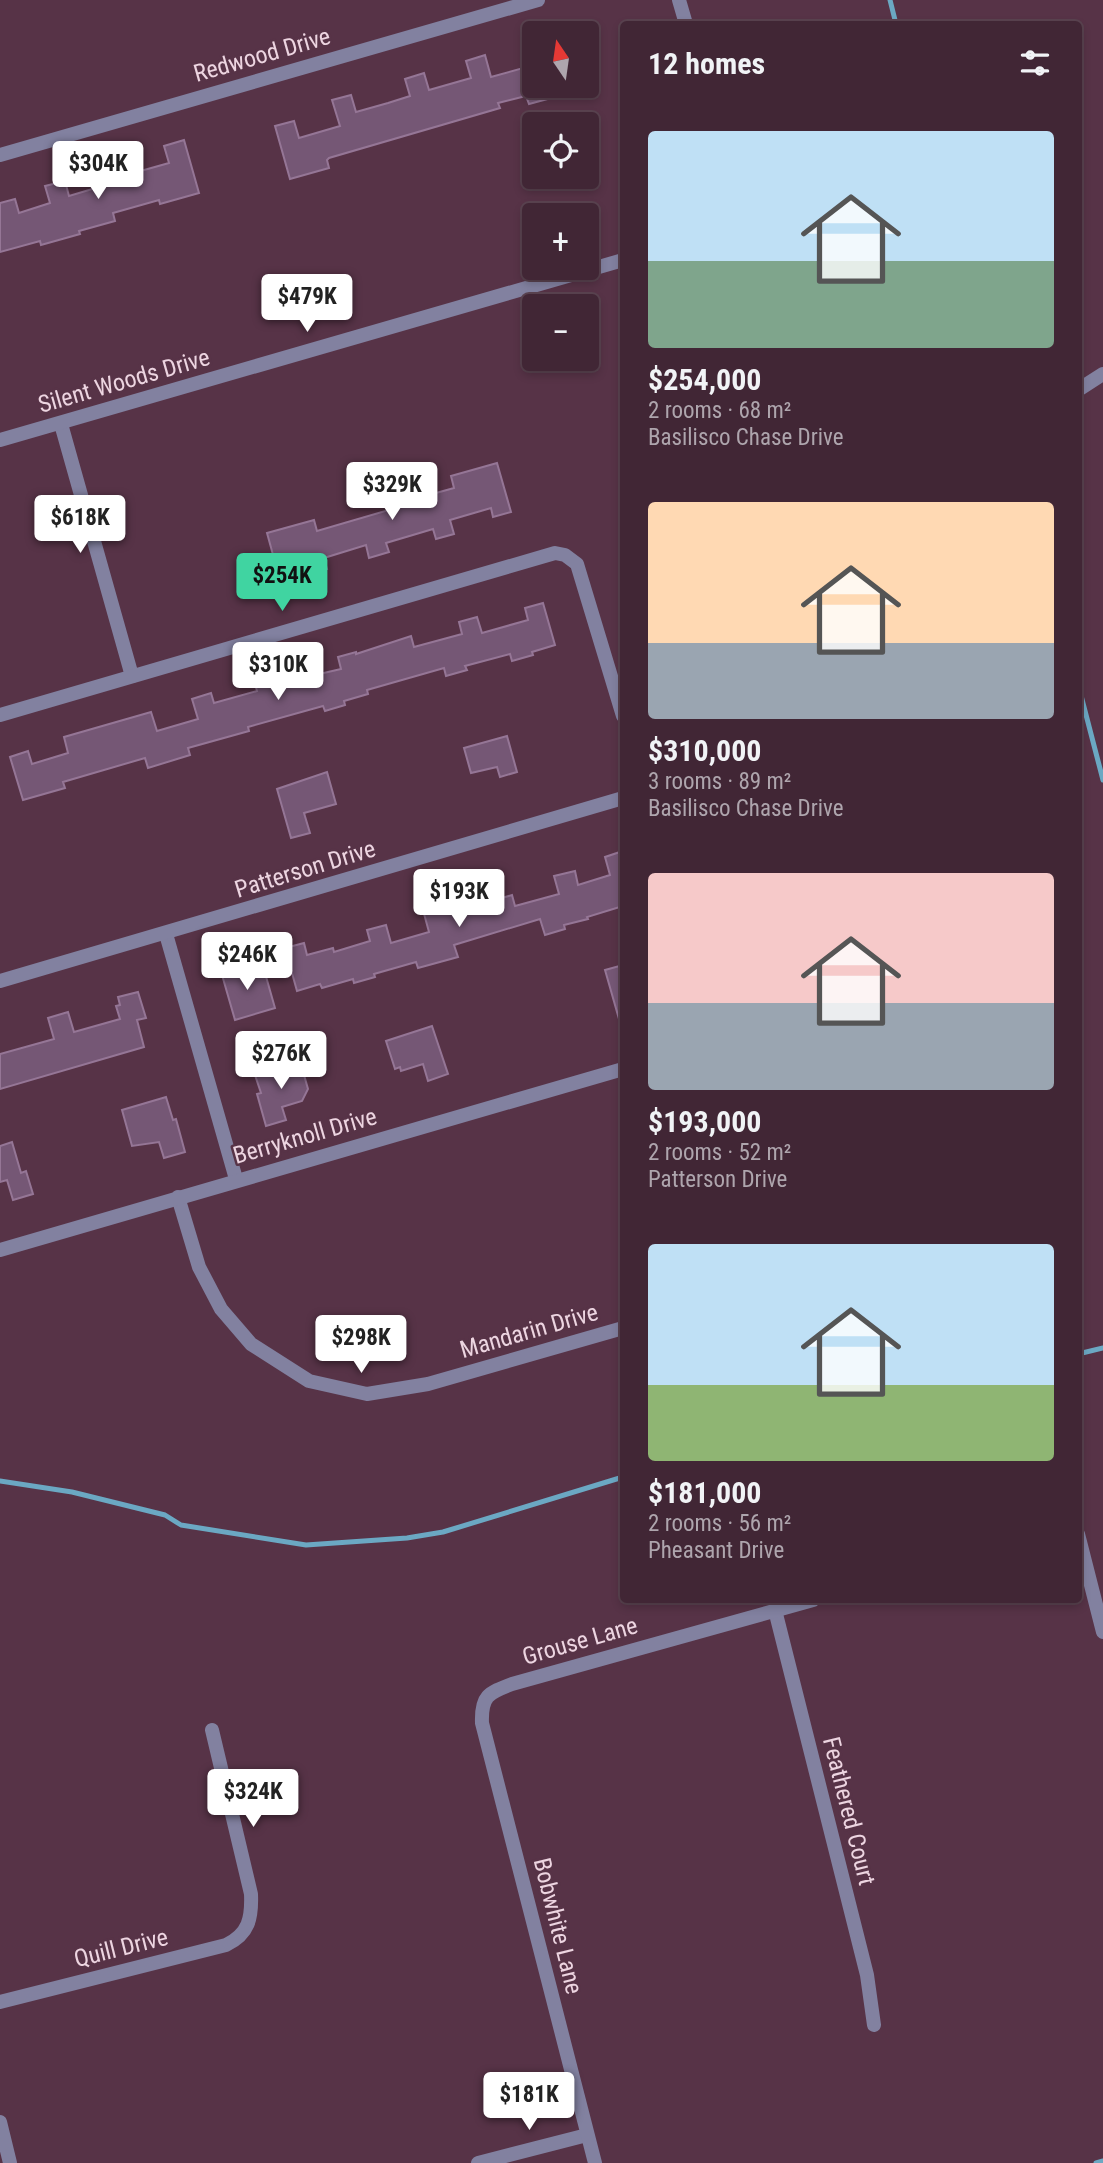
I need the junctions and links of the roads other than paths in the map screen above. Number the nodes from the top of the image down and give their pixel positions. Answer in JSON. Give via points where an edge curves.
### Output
{"nodes":[{"id":1,"x":538,"y":0,"type":"edge"},
{"id":2,"x":680,"y":0,"type":"edge"},
{"id":3,"x":685,"y":21,"type":"edge"},
{"id":4,"x":0,"y":155,"type":"edge"},
{"id":5,"x":620,"y":261,"type":"edge"},
{"id":6,"x":1103,"y":374,"type":"edge"},
{"id":7,"x":1082,"y":387,"type":"edge"},
{"id":8,"x":61,"y":424,"type":"junction"},
{"id":9,"x":0,"y":440,"type":"edge"},
{"id":10,"x":132,"y":676,"type":"junction"},
{"id":11,"x":620,"y":705,"type":"edge"},
{"id":12,"x":0,"y":715,"type":"edge"},
{"id":13,"x":620,"y":799,"type":"edge"},
{"id":14,"x":166,"y":934,"type":"junction"},
{"id":15,"x":0,"y":981,"type":"edge"},
{"id":16,"x":620,"y":1070,"type":"edge"},
{"id":17,"x":236,"y":1179,"type":"junction"},
{"id":18,"x":178,"y":1197,"type":"junction"},
{"id":19,"x":0,"y":1250,"type":"edge"},
{"id":20,"x":620,"y":1329,"type":"edge"},
{"id":21,"x":1082,"y":1550,"type":"edge"},
{"id":22,"x":800,"y":1603,"type":"edge"},
{"id":23,"x":775,"y":1609,"type":"junction"},
{"id":24,"x":1103,"y":1632,"type":"edge"},
{"id":25,"x":485,"y":1699,"type":"joint"},
{"id":26,"x":212,"y":1730,"type":"dead end"},
{"id":27,"x":0,"y":2002,"type":"edge"},
{"id":28,"x":874,"y":2025,"type":"dead end"},
{"id":29,"x":0,"y":2122,"type":"edge"},
{"id":30,"x":587,"y":2135,"type":"junction"},
{"id":31,"x":10,"y":2163,"type":"edge"},
{"id":32,"x":478,"y":2163,"type":"edge"},
{"id":33,"x":595,"y":2163,"type":"edge"}],
"edges":[{"from":1,"to":4,"type":"street","name":"Redwood Drive"},
{"from":2,"to":3,"type":"street"},
{"from":5,"to":8,"type":"street","name":"Silent Woods Drive"},
{"from":6,"to":7,"type":"street"},
{"from":8,"to":9,"type":"street","name":"Silent Woods Drive"},
{"from":8,"to":10,"type":"street"},
{"from":10,"to":11,"type":"street","via":[[555,553],[578,564]]},
{"from":10,"to":12,"type":"street"},
{"from":13,"to":14,"type":"street","name":"Patterson Drive"},
{"from":14,"to":15,"type":"street","name":"Patterson Drive"},
{"from":14,"to":17,"type":"street"},
{"from":16,"to":17,"type":"street","name":"Berryknoll Drive"},
{"from":17,"to":18,"type":"street","name":"Berryknoll Drive"},
{"from":18,"to":19,"type":"street","name":"Berryknoll Drive"},
{"from":18,"to":20,"type":"street","name":"Mandarin Drive","via":[[199,1267],[221,1309],[251,1345],[309,1381],[366,1394],[428,1384]]},
{"from":21,"to":24,"type":"street"},
{"from":22,"to":23,"type":"street","name":"Grouse Lane"},
{"from":23,"to":25,"type":"street","name":"Grouse Lane","via":[[512,1684]]},
{"from":23,"to":28,"type":"street","name":"Feathered Court","via":[[867,1975]]},
{"from":25,"to":30,"type":"street","name":"Bobwhite Lane","via":[[482,1723]]},
{"from":26,"to":27,"type":"street","name":"Quill Drive","via":[[251,1894],[248,1928],[226,1945]]},
{"from":29,"to":31,"type":"street"},
{"from":30,"to":32,"type":"street"},
{"from":30,"to":33,"type":"street","name":"Bobwhite Lane"}]}
